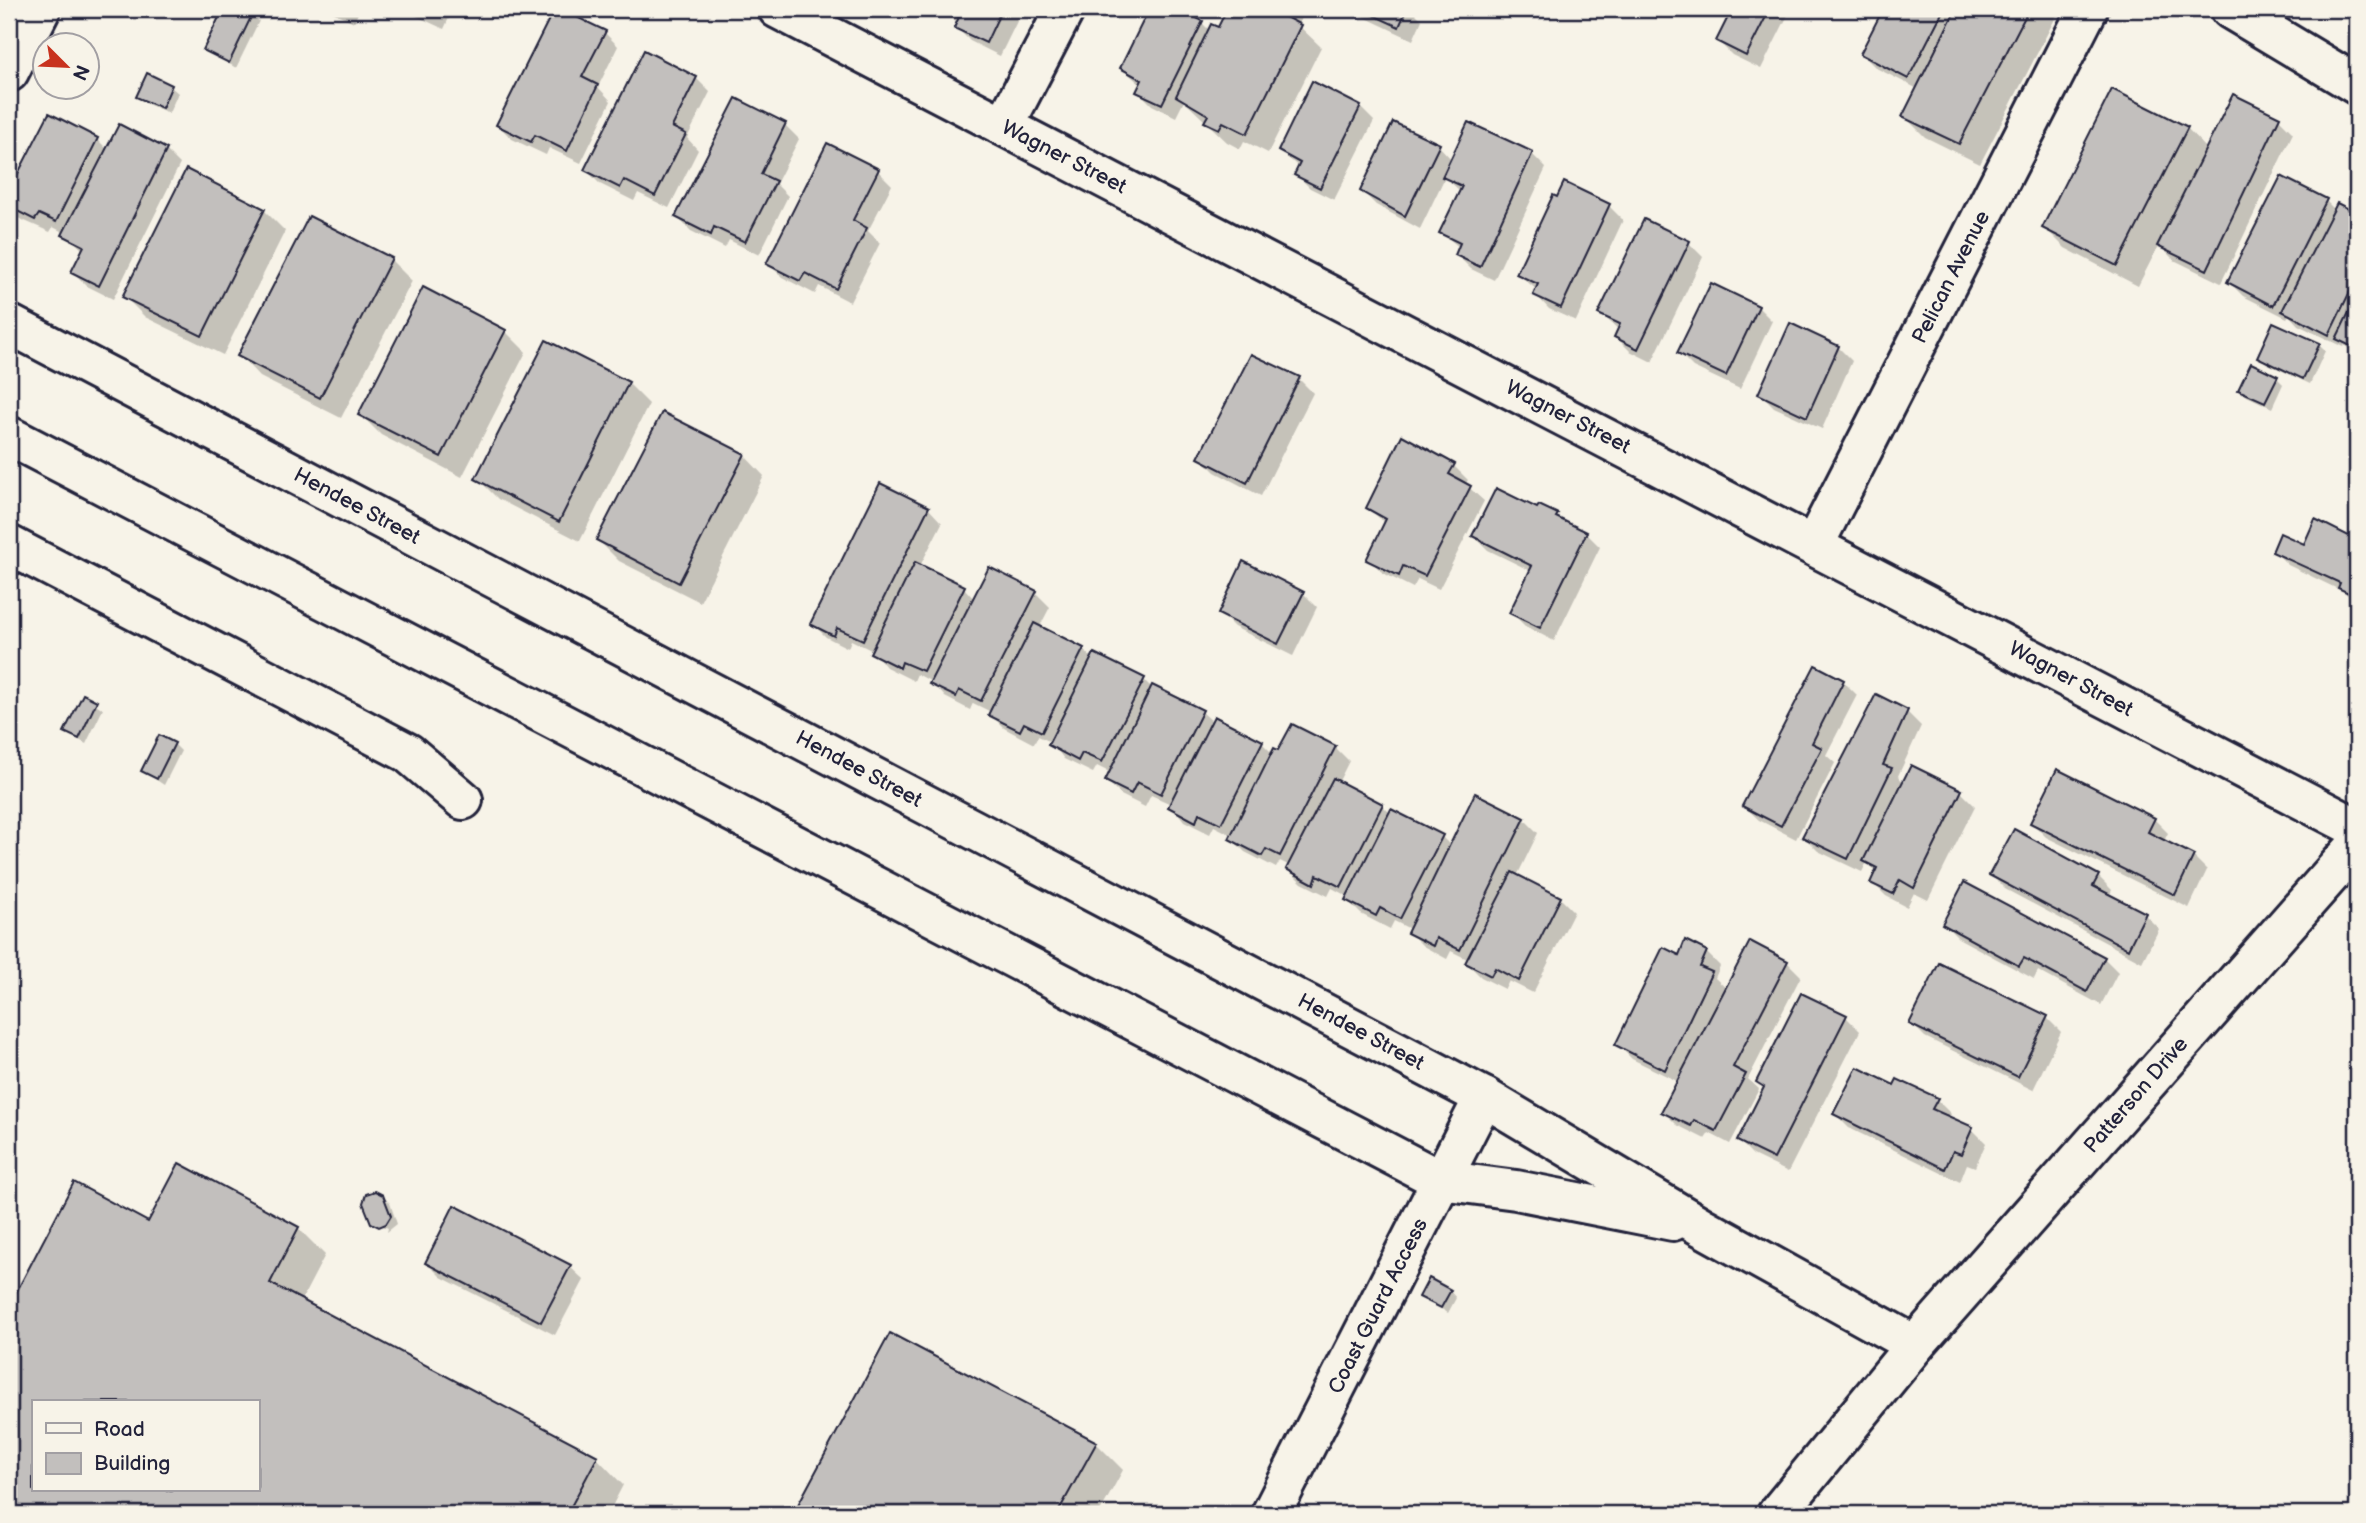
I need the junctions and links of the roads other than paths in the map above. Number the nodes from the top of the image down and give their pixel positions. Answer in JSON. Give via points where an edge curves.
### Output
{"nodes":[{"id":1,"x":41,"y":9,"type":"edge"},
{"id":2,"x":778,"y":9,"type":"edge"},
{"id":3,"x":1065,"y":9,"type":"edge"},
{"id":4,"x":2088,"y":9,"type":"edge"},
{"id":5,"x":2230,"y":9,"type":"edge"},
{"id":6,"x":9,"y":72,"type":"edge"},
{"id":7,"x":2357,"y":85,"type":"edge"},
{"id":8,"x":1004,"y":126,"type":"junction"},
{"id":9,"x":9,"y":324,"type":"edge"},
{"id":10,"x":9,"y":436,"type":"edge"},
{"id":11,"x":9,"y":545,"type":"edge"},
{"id":12,"x":1814,"y":545,"type":"junction"},
{"id":13,"x":463,"y":800,"type":"dead end"},
{"id":14,"x":2357,"y":828,"type":"edge"},
{"id":15,"x":2357,"y":845,"type":"edge"},
{"id":16,"x":1484,"y":1097,"type":"junction"},
{"id":17,"x":1440,"y":1180,"type":"junction"},
{"id":18,"x":1702,"y":1227,"type":"junction"},
{"id":19,"x":1915,"y":1345,"type":"junction"},
{"id":20,"x":1271,"y":1514,"type":"edge"},
{"id":21,"x":1777,"y":1514,"type":"edge"}],
"edges":[{"from":1,"to":6,"type":"street"},
{"from":2,"to":8,"type":"street","name":"Wagner Street"},
{"from":3,"to":8,"type":"street"},
{"from":4,"to":12,"type":"street","name":"Pelican Avenue"},
{"from":5,"to":7,"type":"street"},
{"from":8,"to":12,"type":"street","name":"Wagner Street"},
{"from":9,"to":16,"type":"street","name":"Hendee Street"},
{"from":10,"to":17,"type":"street","name":"Hendee Street"},
{"from":11,"to":13,"type":"street","via":[[408,753]]},
{"from":12,"to":14,"type":"street","name":"Wagner Street"},
{"from":15,"to":19,"type":"street","name":"Patterson Drive"},
{"from":16,"to":17,"type":"street","name":"Coast Guard Access"},
{"from":16,"to":18,"type":"street","name":"Hendee Street"},
{"from":17,"to":18,"type":"street","name":"Hendee Street","via":[[1516,1190]]},
{"from":17,"to":20,"type":"street","name":"Coast Guard Access"},
{"from":18,"to":19,"type":"street","name":"Hendee Street"},
{"from":19,"to":21,"type":"street","name":"Patterson Drive"}]}
